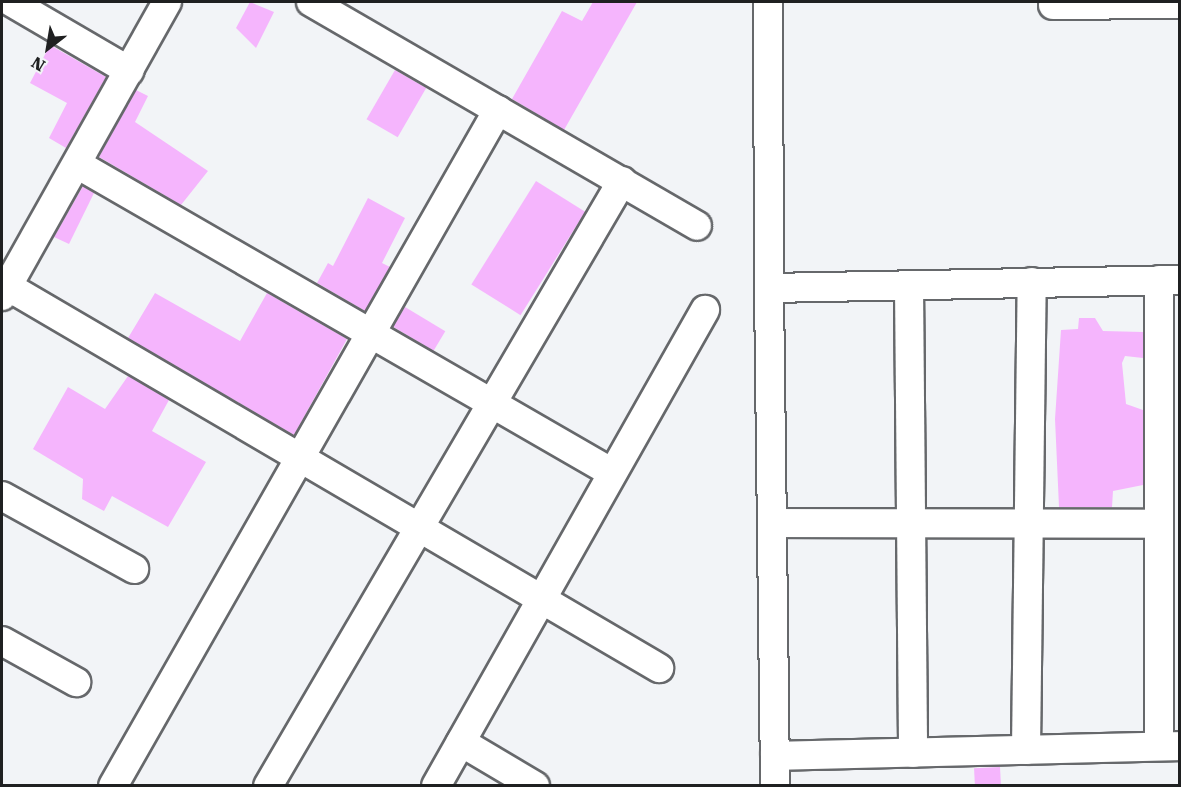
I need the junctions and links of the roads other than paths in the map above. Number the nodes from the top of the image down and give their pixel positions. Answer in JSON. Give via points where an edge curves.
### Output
{"nodes":[{"id":1,"x":11,"y":2,"type":"edge"},
{"id":2,"x":166,"y":2,"type":"edge"},
{"id":3,"x":311,"y":2,"type":"edge"},
{"id":4,"x":768,"y":2,"type":"edge"},
{"id":5,"x":1179,"y":4,"type":"edge"},
{"id":6,"x":1053,"y":5,"type":"dead end"},
{"id":7,"x":129,"y":71,"type":"junction"},
{"id":8,"x":498,"y":110,"type":"junction"},
{"id":9,"x":77,"y":164,"type":"junction"},
{"id":10,"x":622,"y":181,"type":"junction"},
{"id":11,"x":697,"y":226,"type":"dead end"},
{"id":12,"x":1169,"y":280,"type":"edge"},
{"id":13,"x":1032,"y":282,"type":"junction"},
{"id":14,"x":909,"y":285,"type":"junction"},
{"id":15,"x":769,"y":288,"type":"junction"},
{"id":16,"x":4,"y":291,"type":"edge"},
{"id":17,"x":705,"y":310,"type":"dead end"},
{"id":18,"x":370,"y":337,"type":"junction"},
{"id":19,"x":489,"y":404,"type":"junction"},
{"id":20,"x":1167,"y":454,"type":"edge"},
{"id":21,"x":300,"y":459,"type":"junction"},
{"id":22,"x":611,"y":472,"type":"junction"},
{"id":23,"x":2,"y":496,"type":"edge"},
{"id":24,"x":772,"y":523,"type":"junction"},
{"id":25,"x":911,"y":524,"type":"junction"},
{"id":26,"x":1029,"y":524,"type":"junction"},
{"id":27,"x":1156,"y":524,"type":"junction"},
{"id":28,"x":417,"y":527,"type":"junction"},
{"id":29,"x":134,"y":568,"type":"dead end"},
{"id":30,"x":542,"y":599,"type":"junction"},
{"id":31,"x":2,"y":640,"type":"edge"},
{"id":32,"x":659,"y":668,"type":"dead end"},
{"id":33,"x":76,"y":682,"type":"dead end"},
{"id":34,"x":461,"y":742,"type":"junction"},
{"id":35,"x":1169,"y":746,"type":"edge"},
{"id":36,"x":1026,"y":750,"type":"junction"},
{"id":37,"x":913,"y":753,"type":"junction"},
{"id":38,"x":774,"y":756,"type":"junction"},
{"id":39,"x":113,"y":786,"type":"edge"},
{"id":40,"x":268,"y":786,"type":"edge"},
{"id":41,"x":436,"y":786,"type":"edge"},
{"id":42,"x":535,"y":786,"type":"edge"},
{"id":43,"x":775,"y":786,"type":"edge"}],
"edges":[{"from":1,"to":7,"type":"street"},
{"from":2,"to":7,"type":"street"},
{"from":3,"to":8,"type":"street"},
{"from":4,"to":15,"type":"street"},
{"from":5,"to":6,"type":"street"},
{"from":7,"to":9,"type":"street"},
{"from":8,"to":10,"type":"street"},
{"from":8,"to":18,"type":"street"},
{"from":9,"to":16,"type":"street"},
{"from":9,"to":18,"type":"street"},
{"from":10,"to":11,"type":"street"},
{"from":10,"to":19,"type":"street"},
{"from":12,"to":13,"type":"street"},
{"from":12,"to":20,"type":"street"},
{"from":13,"to":14,"type":"street"},
{"from":13,"to":26,"type":"street"},
{"from":14,"to":15,"type":"street"},
{"from":14,"to":25,"type":"street"},
{"from":15,"to":24,"type":"street"},
{"from":16,"to":21,"type":"street"},
{"from":17,"to":22,"type":"street"},
{"from":18,"to":19,"type":"street"},
{"from":18,"to":21,"type":"street"},
{"from":19,"to":22,"type":"street"},
{"from":19,"to":28,"type":"street"},
{"from":20,"to":27,"type":"street"},
{"from":21,"to":28,"type":"street"},
{"from":21,"to":39,"type":"street"},
{"from":22,"to":30,"type":"street"},
{"from":23,"to":29,"type":"street"},
{"from":24,"to":25,"type":"street"},
{"from":24,"to":38,"type":"street"},
{"from":25,"to":26,"type":"street"},
{"from":25,"to":37,"type":"street"},
{"from":26,"to":27,"type":"street"},
{"from":26,"to":36,"type":"street"},
{"from":27,"to":35,"type":"street"},
{"from":28,"to":30,"type":"street"},
{"from":28,"to":40,"type":"street"},
{"from":30,"to":32,"type":"street"},
{"from":30,"to":34,"type":"street"},
{"from":31,"to":33,"type":"street"},
{"from":34,"to":41,"type":"street"},
{"from":34,"to":42,"type":"street"},
{"from":35,"to":36,"type":"street"},
{"from":36,"to":37,"type":"street"},
{"from":37,"to":38,"type":"street"},
{"from":38,"to":43,"type":"street"}]}
